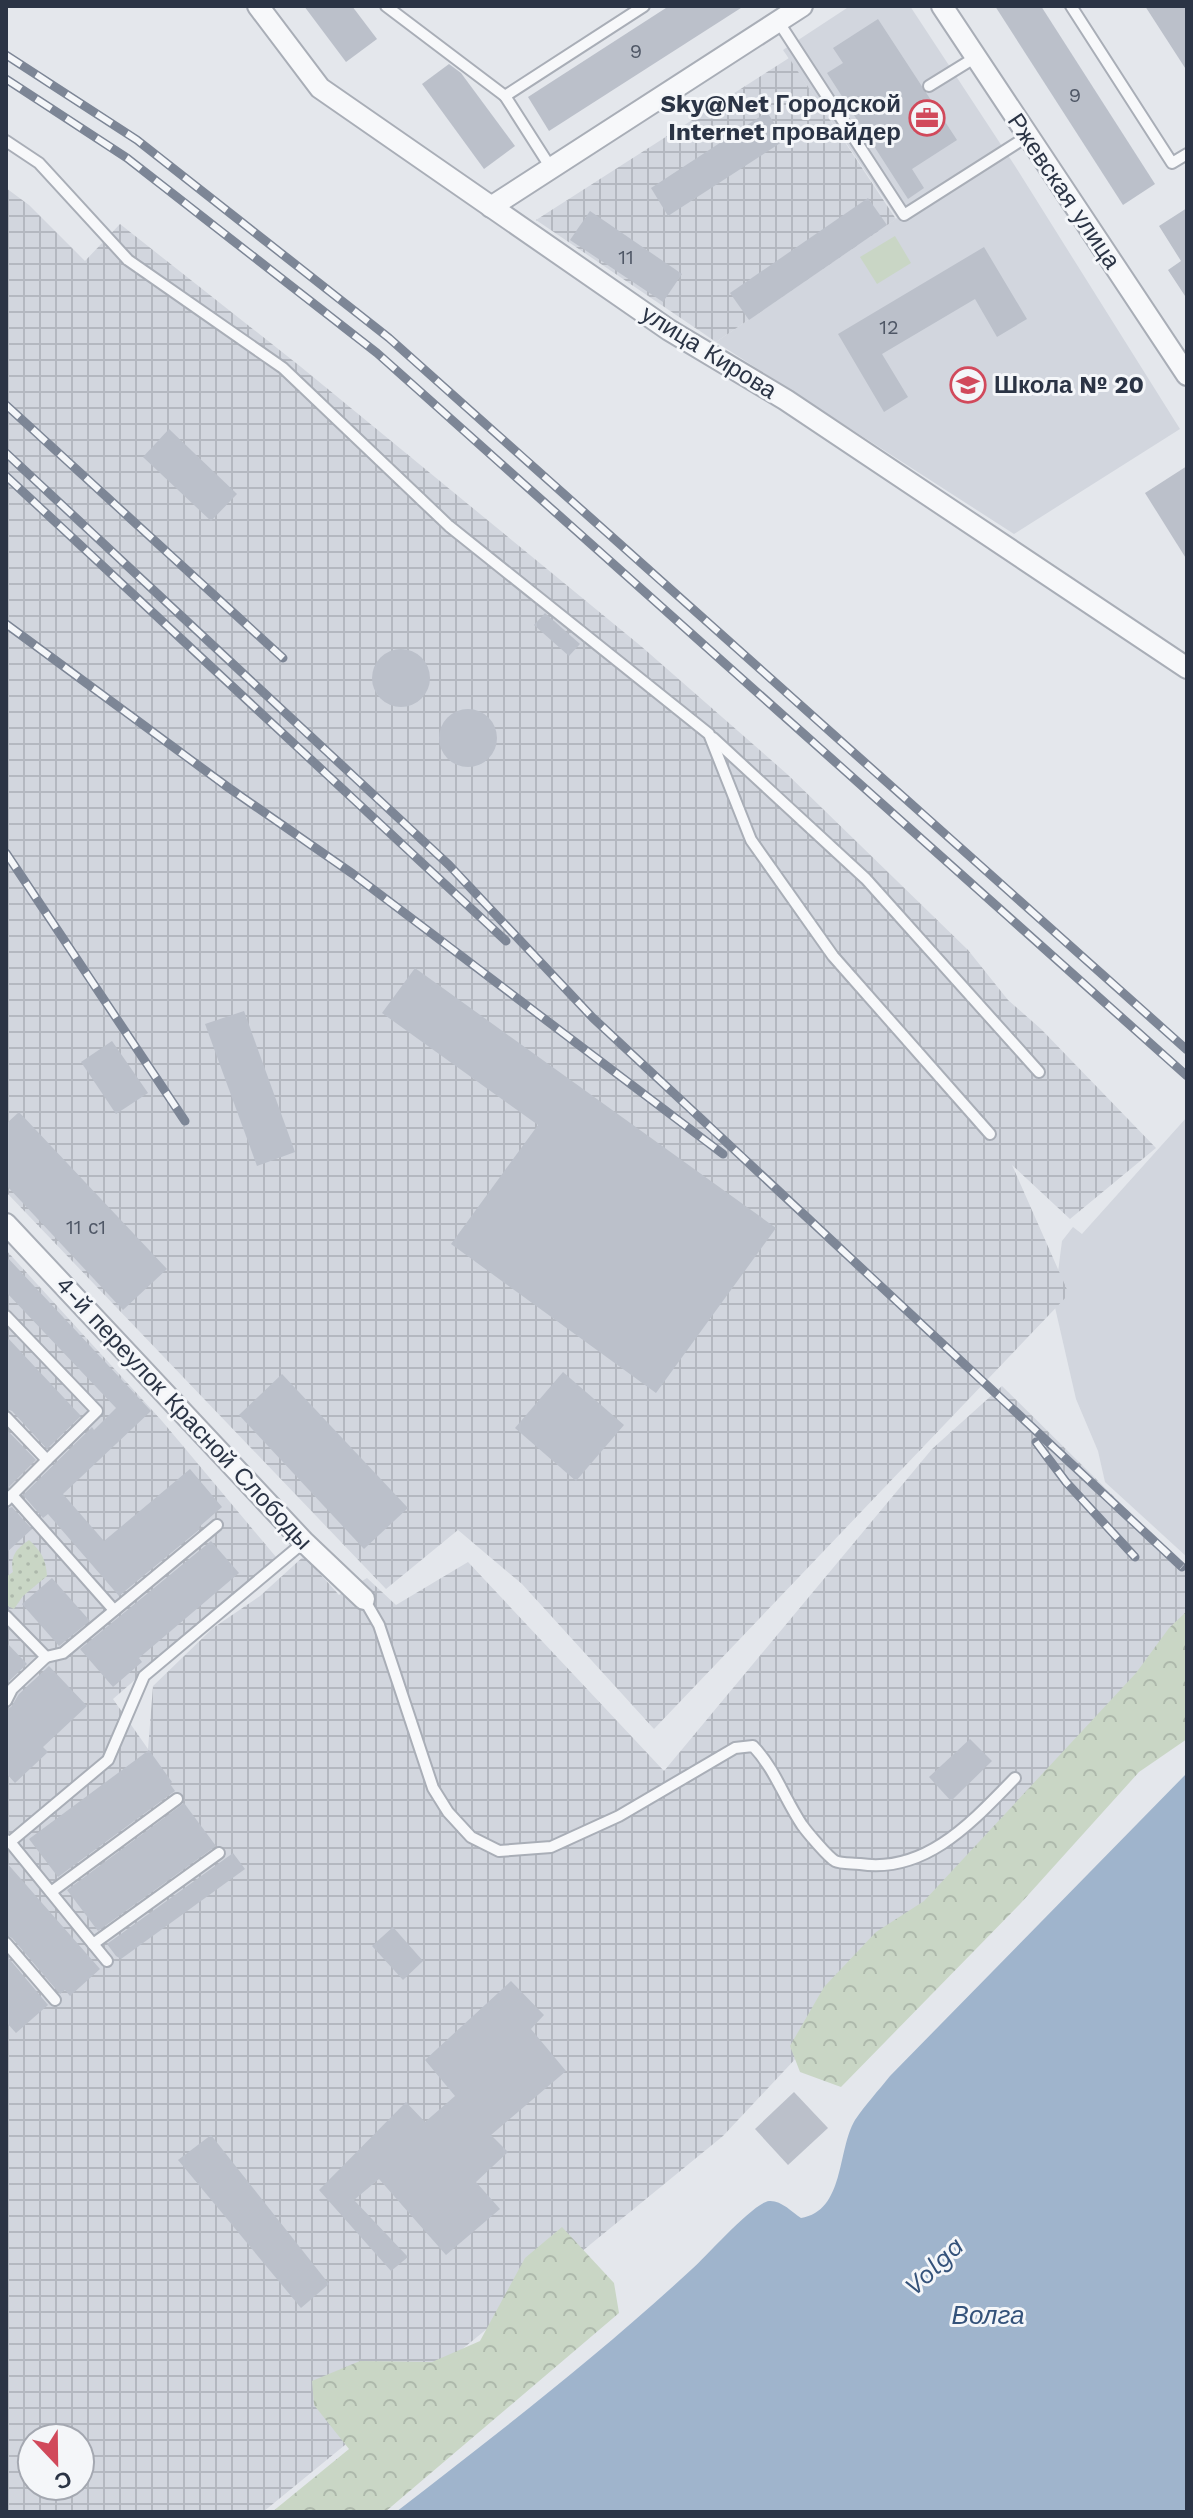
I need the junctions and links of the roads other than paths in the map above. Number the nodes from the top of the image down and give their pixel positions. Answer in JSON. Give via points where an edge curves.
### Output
{"nodes":[{"id":1,"x":258,"y":6,"type":"edge"},
{"id":2,"x":386,"y":6,"type":"edge"},
{"id":3,"x":644,"y":6,"type":"edge"},
{"id":4,"x":942,"y":6,"type":"edge"},
{"id":5,"x":1071,"y":6,"type":"edge"},
{"id":6,"x":792,"y":11,"type":"edge"},
{"id":7,"x":976,"y":57,"type":"junction"},
{"id":8,"x":929,"y":86,"type":"dead end"},
{"id":9,"x":505,"y":96,"type":"junction"},
{"id":10,"x":1028,"y":136,"type":"junction"},
{"id":11,"x":6,"y":141,"type":"edge"},
{"id":12,"x":1187,"y":154,"type":"edge"},
{"id":13,"x":551,"y":168,"type":"junction"},
{"id":14,"x":491,"y":207,"type":"junction"},
{"id":15,"x":1187,"y":375,"type":"edge"},
{"id":16,"x":1187,"y":668,"type":"edge"},
{"id":17,"x":709,"y":734,"type":"junction"},
{"id":18,"x":1039,"y":1072,"type":"dead end"},
{"id":19,"x":990,"y":1134,"type":"dead end"},
{"id":20,"x":6,"y":1224,"type":"edge"},
{"id":21,"x":6,"y":1316,"type":"edge"},
{"id":22,"x":6,"y":1417,"type":"edge"},
{"id":23,"x":47,"y":1460,"type":"junction"},
{"id":24,"x":9,"y":1498,"type":"edge"},
{"id":25,"x":217,"y":1525,"type":"dead end"},
{"id":26,"x":304,"y":1542,"type":"junction"},
{"id":27,"x":364,"y":1599,"type":"joint"},
{"id":28,"x":114,"y":1610,"type":"junction"},
{"id":29,"x":6,"y":1616,"type":"edge"},
{"id":30,"x":46,"y":1657,"type":"junction"},
{"id":31,"x":6,"y":1701,"type":"edge"},
{"id":32,"x":1015,"y":1778,"type":"dead end"},
{"id":33,"x":177,"y":1799,"type":"dead end"},
{"id":34,"x":8,"y":1841,"type":"edge"},
{"id":35,"x":219,"y":1853,"type":"dead end"},
{"id":36,"x":51,"y":1892,"type":"junction"},
{"id":37,"x":6,"y":1943,"type":"edge"},
{"id":38,"x":93,"y":1944,"type":"junction"},
{"id":39,"x":107,"y":1961,"type":"dead end"},
{"id":40,"x":55,"y":2000,"type":"dead end"}],
"edges":[{"from":1,"to":14,"type":"street","name":"улица Кирова","via":[[320,88]]},
{"from":2,"to":9,"type":"lane"},
{"from":3,"to":9,"type":"lane"},
{"from":4,"to":7,"type":"street","name":"Ржевская улица"},
{"from":5,"to":12,"type":"lane","via":[[1172,163]]},
{"from":6,"to":10,"type":"lane","via":[[904,215]]},
{"from":6,"to":13,"type":"street"},
{"from":7,"to":8,"type":"lane"},
{"from":7,"to":10,"type":"street","name":"Ржевская улица"},
{"from":9,"to":13,"type":"lane"},
{"from":10,"to":15,"type":"street","name":"Ржевская улица"},
{"from":11,"to":17,"type":"lane","via":[[39,163],[128,260],[283,368],[449,526]]},
{"from":13,"to":14,"type":"street"},
{"from":14,"to":16,"type":"street","name":"улица Кирова","via":[[669,330],[786,400]]},
{"from":17,"to":18,"type":"lane","via":[[866,879]]},
{"from":17,"to":19,"type":"lane","via":[[751,840],[824,944]]},
{"from":20,"to":26,"type":"street","name":"4-й переулок Красной Слободы"},
{"from":21,"to":23,"type":"lane","via":[[97,1411]]},
{"from":22,"to":23,"type":"lane"},
{"from":23,"to":24,"type":"lane"},
{"from":24,"to":28,"type":"lane"},
{"from":25,"to":28,"type":"lane"},
{"from":26,"to":27,"type":"street","name":"4-й переулок Красной Слободы"},
{"from":26,"to":34,"type":"lane","via":[[144,1676],[108,1760]]},
{"from":27,"to":32,"type":"lane","via":[[379,1625],[433,1788],[471,1837],[499,1851],[551,1847],[619,1816],[735,1748],[753,1746],[767,1760],[802,1826],[835,1861],[902,1864],[941,1846]]},
{"from":28,"to":30,"type":"lane","via":[[63,1653]]},
{"from":29,"to":30,"type":"lane"},
{"from":30,"to":31,"type":"lane"},
{"from":33,"to":36,"type":"lane"},
{"from":34,"to":36,"type":"lane"},
{"from":35,"to":38,"type":"lane"},
{"from":36,"to":38,"type":"lane"},
{"from":37,"to":40,"type":"lane"},
{"from":38,"to":39,"type":"lane"}]}
